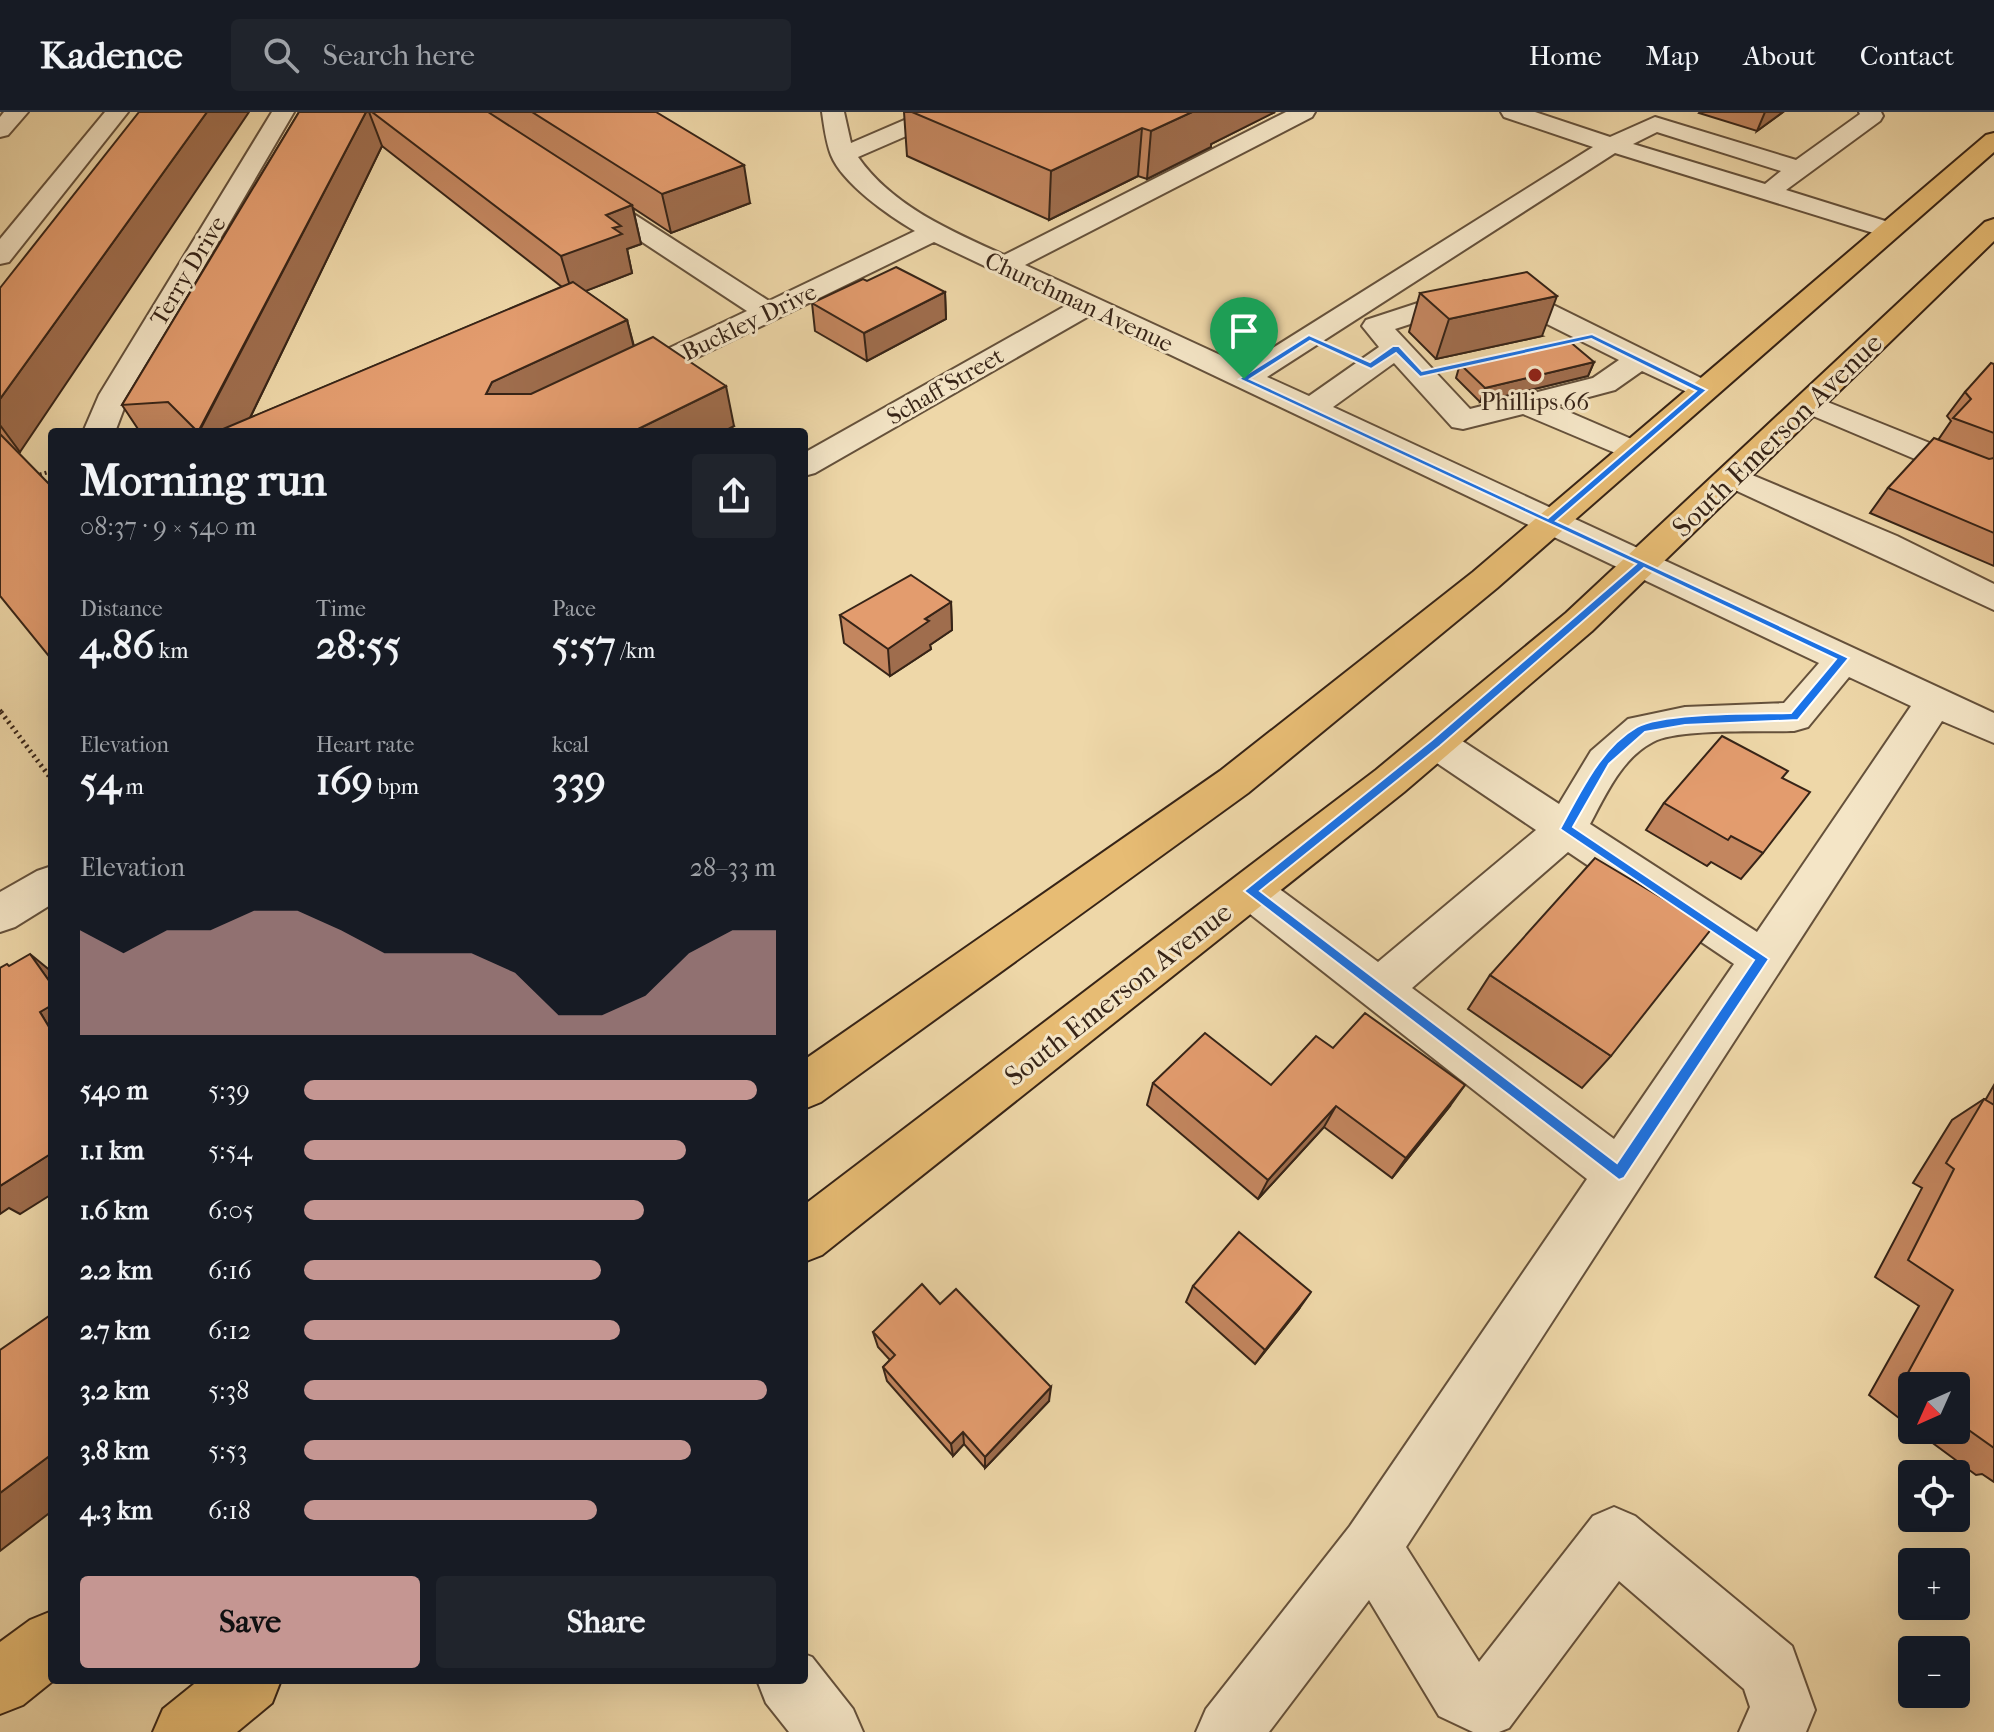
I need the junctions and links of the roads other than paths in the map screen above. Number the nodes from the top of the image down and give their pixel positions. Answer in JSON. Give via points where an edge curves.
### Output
{"nodes":[{"id":1,"x":17,"y":112,"type":"edge"},
{"id":2,"x":117,"y":112,"type":"edge"},
{"id":3,"x":283,"y":112,"type":"edge"},
{"id":4,"x":833,"y":112,"type":"edge"},
{"id":5,"x":942,"y":112,"type":"edge"},
{"id":6,"x":1304,"y":112,"type":"edge"},
{"id":7,"x":1514,"y":112,"type":"edge"},
{"id":8,"x":1870,"y":112,"type":"edge"},
{"id":9,"x":1663,"y":118,"type":"edge"},
{"id":10,"x":0,"y":130,"type":"edge"},
{"id":11,"x":1994,"y":140,"type":"edge"},
{"id":12,"x":1612,"y":145,"type":"junction"},
{"id":13,"x":843,"y":155,"type":"junction"},
{"id":14,"x":1799,"y":169,"type":"junction"},
{"id":15,"x":572,"y":183,"type":"edge"},
{"id":16,"x":1767,"y":193,"type":"junction"},
{"id":17,"x":1994,"y":227,"type":"edge"},
{"id":18,"x":1889,"y":230,"type":"junction"},
{"id":19,"x":934,"y":232,"type":"junction"},
{"id":20,"x":0,"y":256,"type":"edge"},
{"id":21,"x":1003,"y":266,"type":"junction"},
{"id":22,"x":1086,"y":306,"type":"junction"},
{"id":23,"x":768,"y":313,"type":"junction"},
{"id":24,"x":1592,"y":337,"type":"junction"},
{"id":25,"x":1553,"y":345,"type":"edge"},
{"id":26,"x":1396,"y":348,"type":"junction"},
{"id":27,"x":1340,"y":352,"type":"junction"},
{"id":28,"x":1639,"y":360,"type":"junction"},
{"id":29,"x":1457,"y":366,"type":"edge"},
{"id":30,"x":1420,"y":374,"type":"junction"},
{"id":31,"x":1244,"y":379,"type":"junction"},
{"id":32,"x":1702,"y":390,"type":"junction"},
{"id":33,"x":1547,"y":393,"type":"junction"},
{"id":34,"x":1810,"y":404,"type":"junction"},
{"id":35,"x":1310,"y":410,"type":"junction"},
{"id":36,"x":1463,"y":420,"type":"junction"},
{"id":37,"x":101,"y":428,"type":"edge"},
{"id":38,"x":527,"y":428,"type":"edge"},
{"id":39,"x":1632,"y":451,"type":"junction"},
{"id":40,"x":1411,"y":458,"type":"junction"},
{"id":41,"x":808,"y":464,"type":"edge"},
{"id":42,"x":1971,"y":471,"type":"edge"},
{"id":43,"x":1733,"y":477,"type":"junction"},
{"id":44,"x":1549,"y":522,"type":"junction"},
{"id":45,"x":1643,"y":564,"type":"junction"},
{"id":46,"x":1994,"y":598,"type":"edge"},
{"id":47,"x":1844,"y":658,"type":"junction"},
{"id":48,"x":1974,"y":709,"type":"edge"},
{"id":49,"x":1436,"y":743,"type":"junction"},
{"id":50,"x":1566,"y":829,"type":"junction"},
{"id":51,"x":48,"y":885,"type":"edge"},
{"id":52,"x":1251,"y":891,"type":"junction"},
{"id":53,"x":0,"y":914,"type":"edge"},
{"id":54,"x":1762,"y":959,"type":"junction"},
{"id":55,"x":1378,"y":989,"type":"junction"},
{"id":56,"x":808,"y":1084,"type":"edge"},
{"id":57,"x":1619,"y":1173,"type":"junction"},
{"id":58,"x":808,"y":1234,"type":"edge"},
{"id":59,"x":1371,"y":1547,"type":"junction"},
{"id":60,"x":48,"y":1645,"type":"edge"},
{"id":61,"x":0,"y":1682,"type":"edge"},
{"id":62,"x":244,"y":1684,"type":"edge"},
{"id":63,"x":792,"y":1684,"type":"edge"},
{"id":64,"x":186,"y":1732,"type":"edge"},
{"id":65,"x":830,"y":1732,"type":"edge"},
{"id":66,"x":1229,"y":1732,"type":"edge"},
{"id":67,"x":1772,"y":1732,"type":"edge"}],
"edges":[{"from":1,"to":10,"type":"street"},
{"from":2,"to":20,"type":"street"},
{"from":3,"to":37,"type":"street","name":"Terry Drive","via":[[114,395]]},
{"from":4,"to":13,"type":"street"},
{"from":5,"to":13,"type":"street"},
{"from":6,"to":21,"type":"street"},
{"from":7,"to":12,"type":"street"},
{"from":8,"to":14,"type":"street","via":[[1872,116]]},
{"from":9,"to":12,"type":"street"},
{"from":9,"to":14,"type":"street"},
{"from":11,"to":18,"type":"main road"},
{"from":12,"to":16,"type":"street"},
{"from":12,"to":27,"type":"street"},
{"from":13,"to":19,"type":"street","name":"Churchman Avenue","via":[[868,186]]},
{"from":14,"to":16,"type":"street"},
{"from":15,"to":23,"type":"street"},
{"from":16,"to":18,"type":"street"},
{"from":17,"to":34,"type":"main road","name":"South Emerson Avenue"},
{"from":18,"to":32,"type":"main road"},
{"from":19,"to":21,"type":"street","name":"Churchman Avenue"},
{"from":19,"to":23,"type":"street","name":"Buckley Drive"},
{"from":21,"to":22,"type":"street","name":"Churchman Avenue"},
{"from":22,"to":31,"type":"street","name":"Churchman Avenue"},
{"from":22,"to":41,"type":"street","name":"Schaff Street"},
{"from":23,"to":38,"type":"street","name":"Buckley Drive"},
{"from":24,"to":25,"type":"street"},
{"from":24,"to":26,"type":"street","via":[[1495,287],[1376,326]]},
{"from":24,"to":28,"type":"street"},
{"from":26,"to":27,"type":"street"},
{"from":26,"to":30,"type":"street"},
{"from":27,"to":31,"type":"street"},
{"from":27,"to":35,"type":"street"},
{"from":28,"to":32,"type":"street"},
{"from":28,"to":33,"type":"street","via":[[1604,384]]},
{"from":29,"to":30,"type":"street"},
{"from":30,"to":36,"type":"street"},
{"from":31,"to":35,"type":"street","name":"Churchman Avenue"},
{"from":32,"to":39,"type":"main road"},
{"from":33,"to":36,"type":"street"},
{"from":33,"to":39,"type":"street"},
{"from":34,"to":42,"type":"street"},
{"from":34,"to":43,"type":"main road","name":"South Emerson Avenue"},
{"from":35,"to":40,"type":"street","name":"Churchman Avenue"},
{"from":36,"to":40,"type":"street"},
{"from":39,"to":44,"type":"main road"},
{"from":40,"to":44,"type":"street","name":"Churchman Avenue"},
{"from":43,"to":45,"type":"main road","name":"South Emerson Avenue"},
{"from":43,"to":46,"type":"street"},
{"from":44,"to":45,"type":"street","name":"Churchman Avenue"},
{"from":44,"to":56,"type":"main road","via":[[1234,782]]},
{"from":45,"to":47,"type":"street","name":"Churchman Avenue"},
{"from":45,"to":49,"type":"main road","name":"South Emerson Avenue"},
{"from":47,"to":48,"type":"street","name":"Churchman Avenue"},
{"from":47,"to":50,"type":"street","via":[[1794,717],[1685,721],[1642,729],[1605,761]]},
{"from":48,"to":54,"type":"street"},
{"from":49,"to":50,"type":"street"},
{"from":49,"to":52,"type":"main road","name":"South Emerson Avenue"},
{"from":50,"to":54,"type":"street"},
{"from":50,"to":55,"type":"street"},
{"from":51,"to":53,"type":"street"},
{"from":52,"to":55,"type":"street"},
{"from":52,"to":58,"type":"main road","name":"South Emerson Avenue"},
{"from":54,"to":57,"type":"street"},
{"from":55,"to":57,"type":"street"},
{"from":57,"to":59,"type":"street"},
{"from":59,"to":66,"type":"street"},
{"from":59,"to":67,"type":"street","via":[[1462,1693],[1486,1705],[1614,1537],[1769,1669],[1783,1710]]},
{"from":60,"to":61,"type":"main road"},
{"from":62,"to":64,"type":"main road"},
{"from":63,"to":65,"type":"street"}]}
